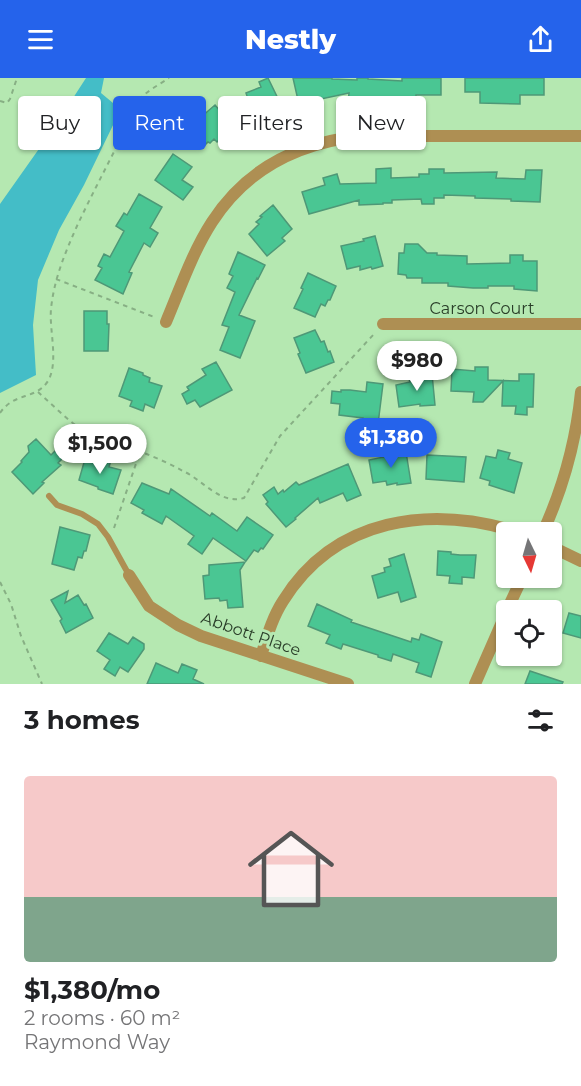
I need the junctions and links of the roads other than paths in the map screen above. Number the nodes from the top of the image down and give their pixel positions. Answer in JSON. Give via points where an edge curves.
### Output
{"nodes":[{"id":1,"x":581,"y":136,"type":"edge"},
{"id":2,"x":166,"y":322,"type":"road end"},
{"id":3,"x":383,"y":324,"type":"road end"},
{"id":4,"x":581,"y":324,"type":"edge"},
{"id":5,"x":581,"y":392,"type":"edge"},
{"id":6,"x":49,"y":496,"type":"dead end"},
{"id":7,"x":547,"y":522,"type":"edge"},
{"id":8,"x":496,"y":526,"type":"edge"},
{"id":9,"x":562,"y":552,"type":"edge"},
{"id":10,"x":581,"y":561,"type":"edge"},
{"id":11,"x":129,"y":575,"type":"joint"},
{"id":12,"x":496,"y":636,"type":"edge"},
{"id":13,"x":261,"y":656,"type":"junction"},
{"id":14,"x":348,"y":684,"type":"edge"},
{"id":15,"x":475,"y":684,"type":"edge"}],
"edges":[{"from":1,"to":2,"type":"street","via":[[360,136],[336,138],[288,154],[245,184],[216,216]]},
{"from":3,"to":4,"type":"street","name":"Carson Court"},
{"from":5,"to":7,"type":"street","via":[[567,465]]},
{"from":6,"to":11,"type":"lane","via":[[57,505],[98,524]]},
{"from":8,"to":13,"type":"street","via":[[459,520],[417,520],[381,526],[348,540],[317,560],[292,587],[274,618]]},
{"from":9,"to":10,"type":"street"},
{"from":11,"to":13,"type":"street","name":"Abbott Place","via":[[149,606],[177,625]]},
{"from":12,"to":15,"type":"street"},
{"from":13,"to":14,"type":"street","name":"Abbott Place"}]}
